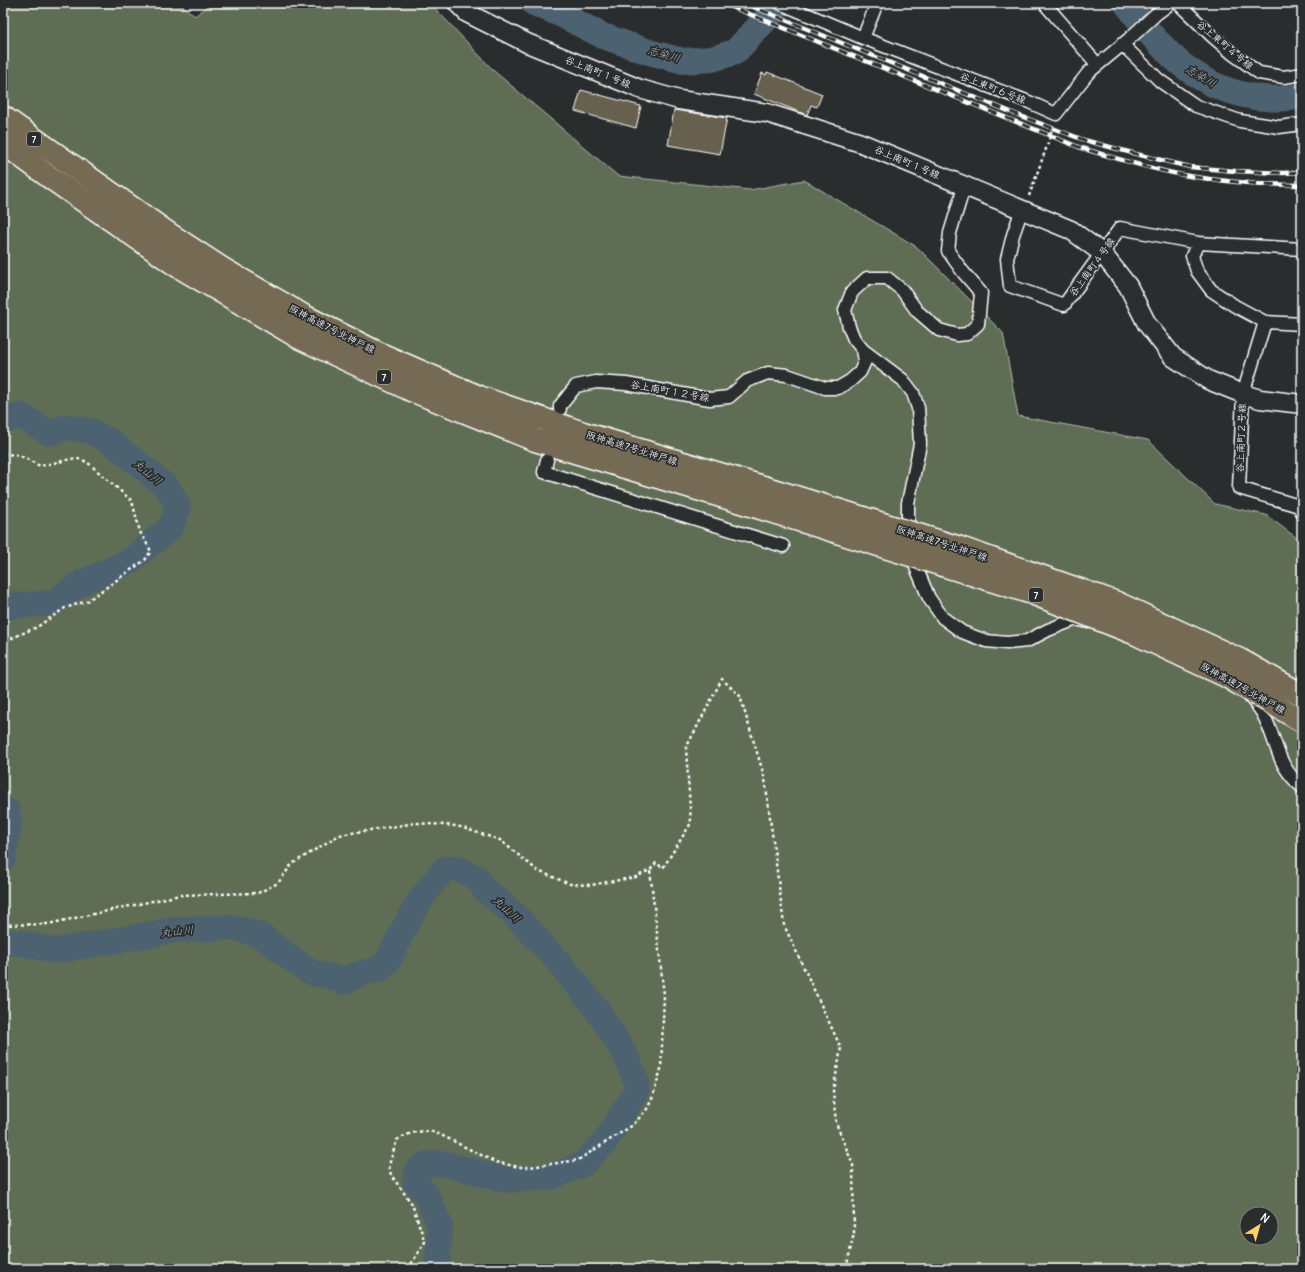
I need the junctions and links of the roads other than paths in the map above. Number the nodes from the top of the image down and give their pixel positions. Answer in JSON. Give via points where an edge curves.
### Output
{"nodes":[{"id":1,"x":457,"y":3,"type":"edge"},
{"id":2,"x":780,"y":3,"type":"edge"},
{"id":3,"x":878,"y":3,"type":"edge"},
{"id":4,"x":1044,"y":3,"type":"edge"},
{"id":5,"x":1171,"y":3,"type":"edge"},
{"id":6,"x":1178,"y":3,"type":"edge"},
{"id":7,"x":863,"y":38,"type":"junction"},
{"id":8,"x":1126,"y":42,"type":"junction"},
{"id":9,"x":1097,"y":64,"type":"junction"},
{"id":10,"x":1302,"y":74,"type":"edge"},
{"id":11,"x":3,"y":117,"type":"edge"},
{"id":12,"x":1302,"y":124,"type":"edge"},
{"id":13,"x":3,"y":143,"type":"edge"},
{"id":14,"x":964,"y":187,"type":"junction"},
{"id":15,"x":1025,"y":204,"type":"junction"},
{"id":16,"x":1198,"y":243,"type":"junction"},
{"id":17,"x":1302,"y":249,"type":"edge"},
{"id":18,"x":1102,"y":253,"type":"junction"},
{"id":19,"x":1265,"y":322,"type":"junction"},
{"id":20,"x":1302,"y":324,"type":"edge"},
{"id":21,"x":863,"y":350,"type":"junction"},
{"id":22,"x":1243,"y":394,"type":"junction"},
{"id":23,"x":1302,"y":404,"type":"edge"},
{"id":24,"x":560,"y":409,"type":"dead end"},
{"id":25,"x":547,"y":460,"type":"dead end"},
{"id":26,"x":758,"y":496,"type":"junction"},
{"id":27,"x":1301,"y":506,"type":"edge"},
{"id":28,"x":783,"y":546,"type":"dead end"},
{"id":29,"x":1302,"y":695,"type":"edge"},
{"id":30,"x":1302,"y":721,"type":"edge"},
{"id":31,"x":1302,"y":787,"type":"edge"}],
"edges":[{"from":1,"to":14,"type":"street","name":"谷上南町１号線","via":[[467,13],[527,43],[640,89],[679,100],[767,113],[861,143]]},
{"from":2,"to":7,"type":"street","name":"谷上東町６号線"},
{"from":3,"to":7,"type":"street"},
{"from":4,"to":9,"type":"street"},
{"from":5,"to":8,"type":"street"},
{"from":6,"to":10,"type":"street","name":"谷上東町４号線","via":[[1212,36],[1259,73],[1284,77]]},
{"from":7,"to":9,"type":"street","name":"谷上東町６号線","via":[[1056,114]]},
{"from":8,"to":9,"type":"street"},
{"from":8,"to":12,"type":"street","via":[[1160,81],[1196,106],[1240,121],[1279,127]]},
{"from":11,"to":26,"type":"highway","name":"阪神高速7号北神戸線","number":"7","via":[[169,234],[221,268],[304,316],[380,354],[479,397]]},
{"from":13,"to":26,"type":"highway","name":"阪神高速7号北神戸線","number":"7","via":[[176,265],[321,348],[411,390],[535,440]]},
{"from":14,"to":15,"type":"street","name":"谷上南町１号線"},
{"from":14,"to":21,"type":"street","via":[[950,233],[948,251],[981,293],[978,324],[967,334],[957,335],[939,330],[917,311],[902,290],[887,278],[867,278],[852,292],[845,310],[848,327]]},
{"from":15,"to":18,"type":"street","name":"谷上南町１号線","via":[[1071,230]]},
{"from":15,"to":18,"type":"street","name":"谷上南町４号線","via":[[1007,260],[1010,286],[1064,305]]},
{"from":16,"to":17,"type":"street","name":"谷上南町４号線"},
{"from":16,"to":18,"type":"street","name":"谷上南町４号線","via":[[1120,228]]},
{"from":16,"to":19,"type":"street","via":[[1192,256],[1197,271],[1212,290]]},
{"from":18,"to":22,"type":"street","name":"谷上南町１号線","via":[[1128,286],[1147,324],[1173,356],[1208,380]]},
{"from":19,"to":20,"type":"street"},
{"from":19,"to":22,"type":"street","name":"谷上南町２号線"},
{"from":21,"to":24,"type":"street","name":"谷上南町１２号線","via":[[865,361],[860,372],[838,388],[825,388],[787,375],[768,374],[747,381],[729,397],[710,399],[626,384],[596,382],[576,386]]},
{"from":21,"to":31,"type":"street","via":[[903,380],[913,392],[918,408],[920,444],[908,503],[908,548],[929,598],[943,618],[962,632],[986,641],[1027,641],[1076,619],[1109,626],[1154,642],[1212,672],[1249,695],[1264,715],[1281,762]]},
{"from":22,"to":23,"type":"street","name":"谷上南町１号線","via":[[1260,400]]},
{"from":22,"to":27,"type":"street","name":"谷上南町２号線","via":[[1240,488]]},
{"from":25,"to":28,"type":"street","via":[[544,472]]},
{"from":26,"to":29,"type":"highway","name":"阪神高速7号北神戸線","number":"7","bridge":true,"via":[[960,548],[1117,603],[1240,660]]},
{"from":26,"to":30,"type":"highway","name":"阪神高速7号北神戸線","number":"7","bridge":true,"via":[[1032,593],[1134,633],[1226,676]]}]}
